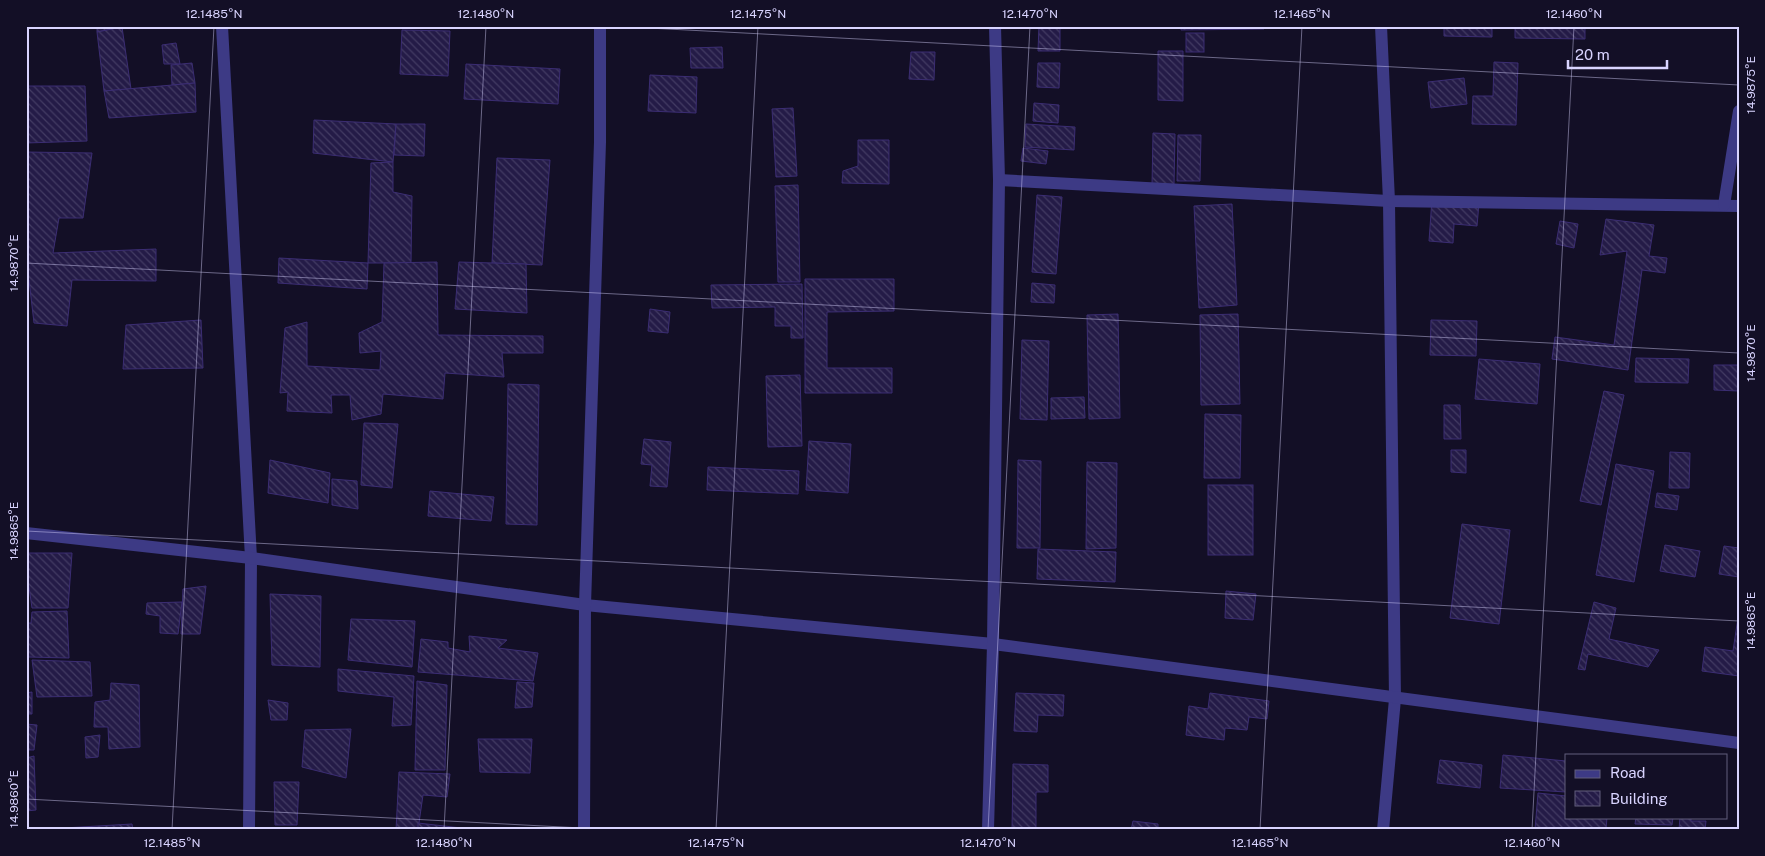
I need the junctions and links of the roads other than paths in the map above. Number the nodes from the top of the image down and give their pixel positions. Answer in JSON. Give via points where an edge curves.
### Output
{"nodes":[{"id":1,"x":222,"y":26,"type":"edge"},
{"id":2,"x":600,"y":26,"type":"edge"},
{"id":3,"x":996,"y":26,"type":"edge"},
{"id":4,"x":1381,"y":26,"type":"edge"},
{"id":5,"x":1739,"y":111,"type":"edge"},
{"id":6,"x":999,"y":180,"type":"junction"},
{"id":7,"x":1390,"y":202,"type":"junction"},
{"id":8,"x":1724,"y":205,"type":"junction"},
{"id":9,"x":1739,"y":206,"type":"edge"},
{"id":10,"x":26,"y":533,"type":"edge"},
{"id":11,"x":250,"y":558,"type":"junction"},
{"id":12,"x":585,"y":605,"type":"junction"},
{"id":13,"x":993,"y":644,"type":"junction"},
{"id":14,"x":1396,"y":698,"type":"junction"},
{"id":15,"x":1739,"y":743,"type":"edge"},
{"id":16,"x":249,"y":830,"type":"edge"},
{"id":17,"x":584,"y":830,"type":"edge"},
{"id":18,"x":988,"y":830,"type":"edge"},
{"id":19,"x":1384,"y":830,"type":"edge"}],
"edges":[{"from":1,"to":11,"type":"street"},
{"from":2,"to":12,"type":"street","via":[[600,142]]},
{"from":3,"to":6,"type":"street"},
{"from":4,"to":7,"type":"street"},
{"from":5,"to":8,"type":"street"},
{"from":6,"to":7,"type":"street"},
{"from":6,"to":13,"type":"street"},
{"from":7,"to":8,"type":"street"},
{"from":7,"to":14,"type":"street"},
{"from":8,"to":9,"type":"street"},
{"from":10,"to":11,"type":"street"},
{"from":11,"to":12,"type":"street"},
{"from":11,"to":16,"type":"street"},
{"from":12,"to":13,"type":"street"},
{"from":12,"to":17,"type":"street"},
{"from":13,"to":14,"type":"street"},
{"from":13,"to":18,"type":"street"},
{"from":14,"to":15,"type":"street"},
{"from":14,"to":19,"type":"street"}]}
